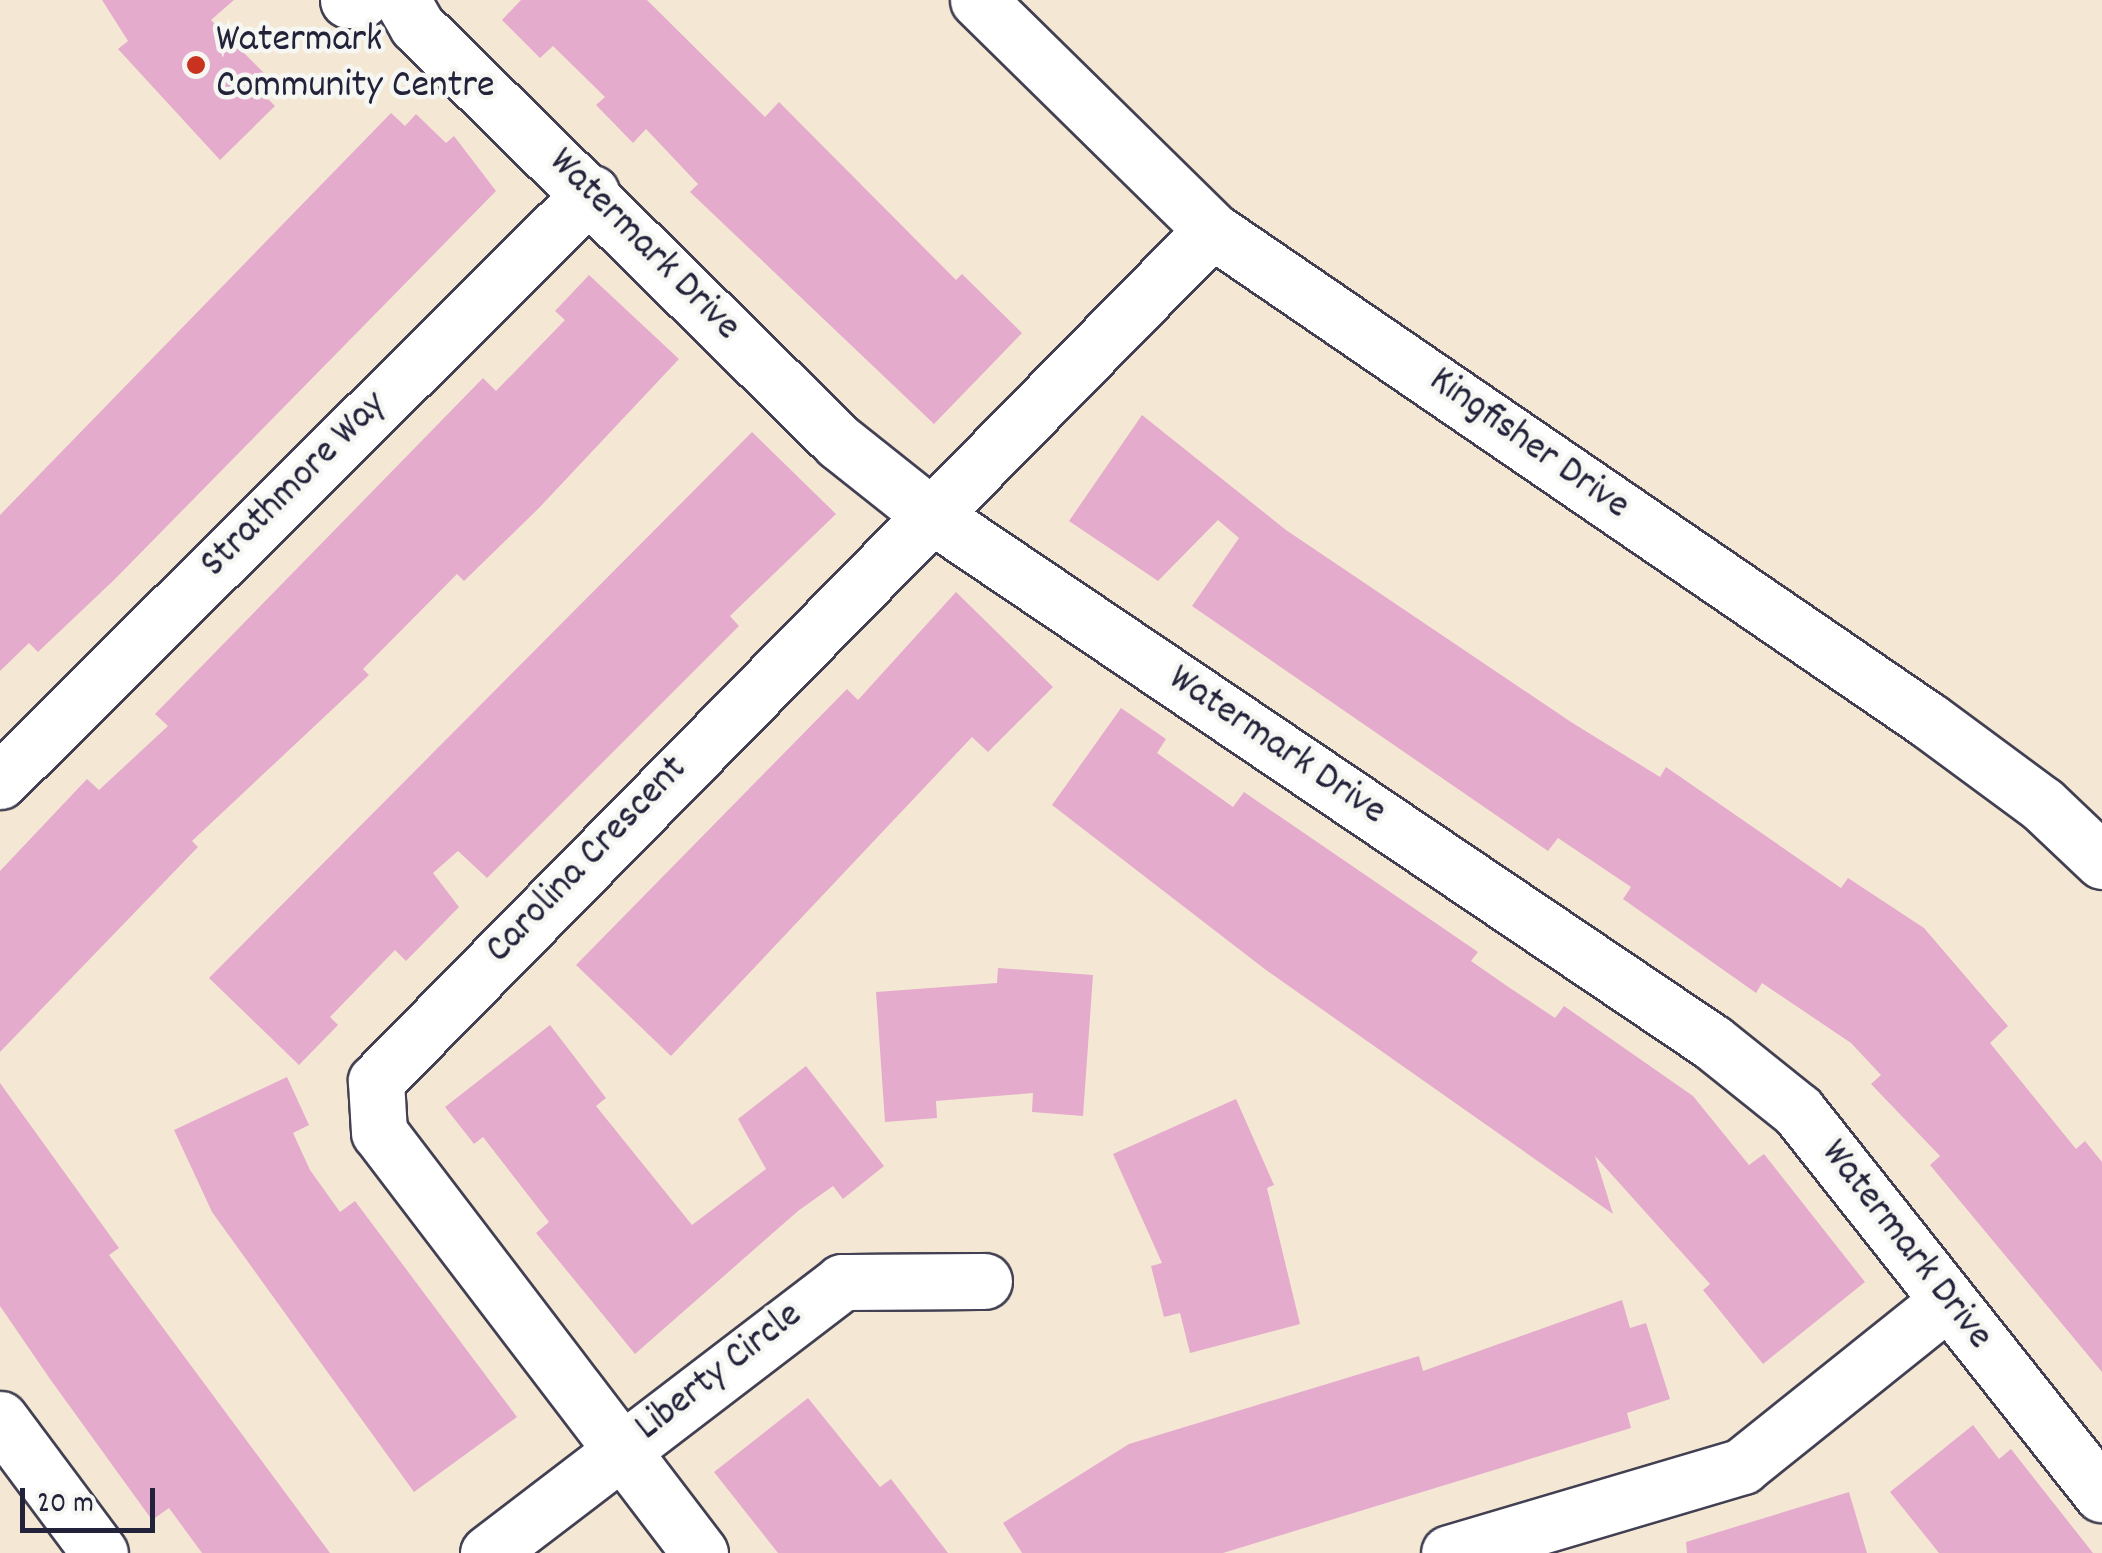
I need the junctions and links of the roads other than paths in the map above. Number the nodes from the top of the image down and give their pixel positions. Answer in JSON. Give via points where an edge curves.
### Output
{"nodes":[{"id":1,"x":348,"y":0,"type":"edge"},
{"id":2,"x":362,"y":0,"type":"edge"},
{"id":3,"x":978,"y":0,"type":"edge"},
{"id":4,"x":409,"y":13,"type":"edge"},
{"id":5,"x":590,"y":193,"type":"junction"},
{"id":6,"x":1212,"y":230,"type":"junction"},
{"id":7,"x":927,"y":512,"type":"junction"},
{"id":8,"x":0,"y":781,"type":"edge"},
{"id":9,"x":2102,"y":861,"type":"edge"},
{"id":10,"x":984,"y":1282,"type":"dead end"},
{"id":11,"x":1948,"y":1302,"type":"junction"},
{"id":12,"x":0,"y":1419,"type":"edge"},
{"id":13,"x":616,"y":1454,"type":"junction"},
{"id":14,"x":2102,"y":1494,"type":"edge"},
{"id":15,"x":100,"y":1553,"type":"edge"},
{"id":16,"x":488,"y":1553,"type":"edge"},
{"id":17,"x":700,"y":1553,"type":"edge"},
{"id":18,"x":1449,"y":1553,"type":"edge"}],
"edges":[{"from":1,"to":2,"type":"street"},
{"from":3,"to":6,"type":"street","name":"Kingfisher Drive"},
{"from":4,"to":5,"type":"street","name":"Watermark Drive"},
{"from":5,"to":7,"type":"street","name":"Watermark Drive","via":[[839,442]]},
{"from":5,"to":8,"type":"street","name":"Strathmore Way"},
{"from":6,"to":7,"type":"street","name":"Carolina Crescent"},
{"from":6,"to":9,"type":"street","name":"Kingfisher Drive","via":[[1928,720],[2042,804]]},
{"from":7,"to":11,"type":"street","name":"Watermark Drive","via":[[1712,1042],[1798,1111]]},
{"from":7,"to":13,"type":"street","name":"Carolina Crescent","via":[[376,1081],[379,1132]]},
{"from":10,"to":13,"type":"street","name":"Liberty Circle","via":[[842,1282]]},
{"from":11,"to":14,"type":"street","name":"Watermark Drive"},
{"from":11,"to":18,"type":"street","via":[[1742,1466]]},
{"from":12,"to":15,"type":"street"},
{"from":13,"to":16,"type":"street","name":"Liberty Circle"},
{"from":13,"to":17,"type":"street","name":"Carolina Crescent"}]}
